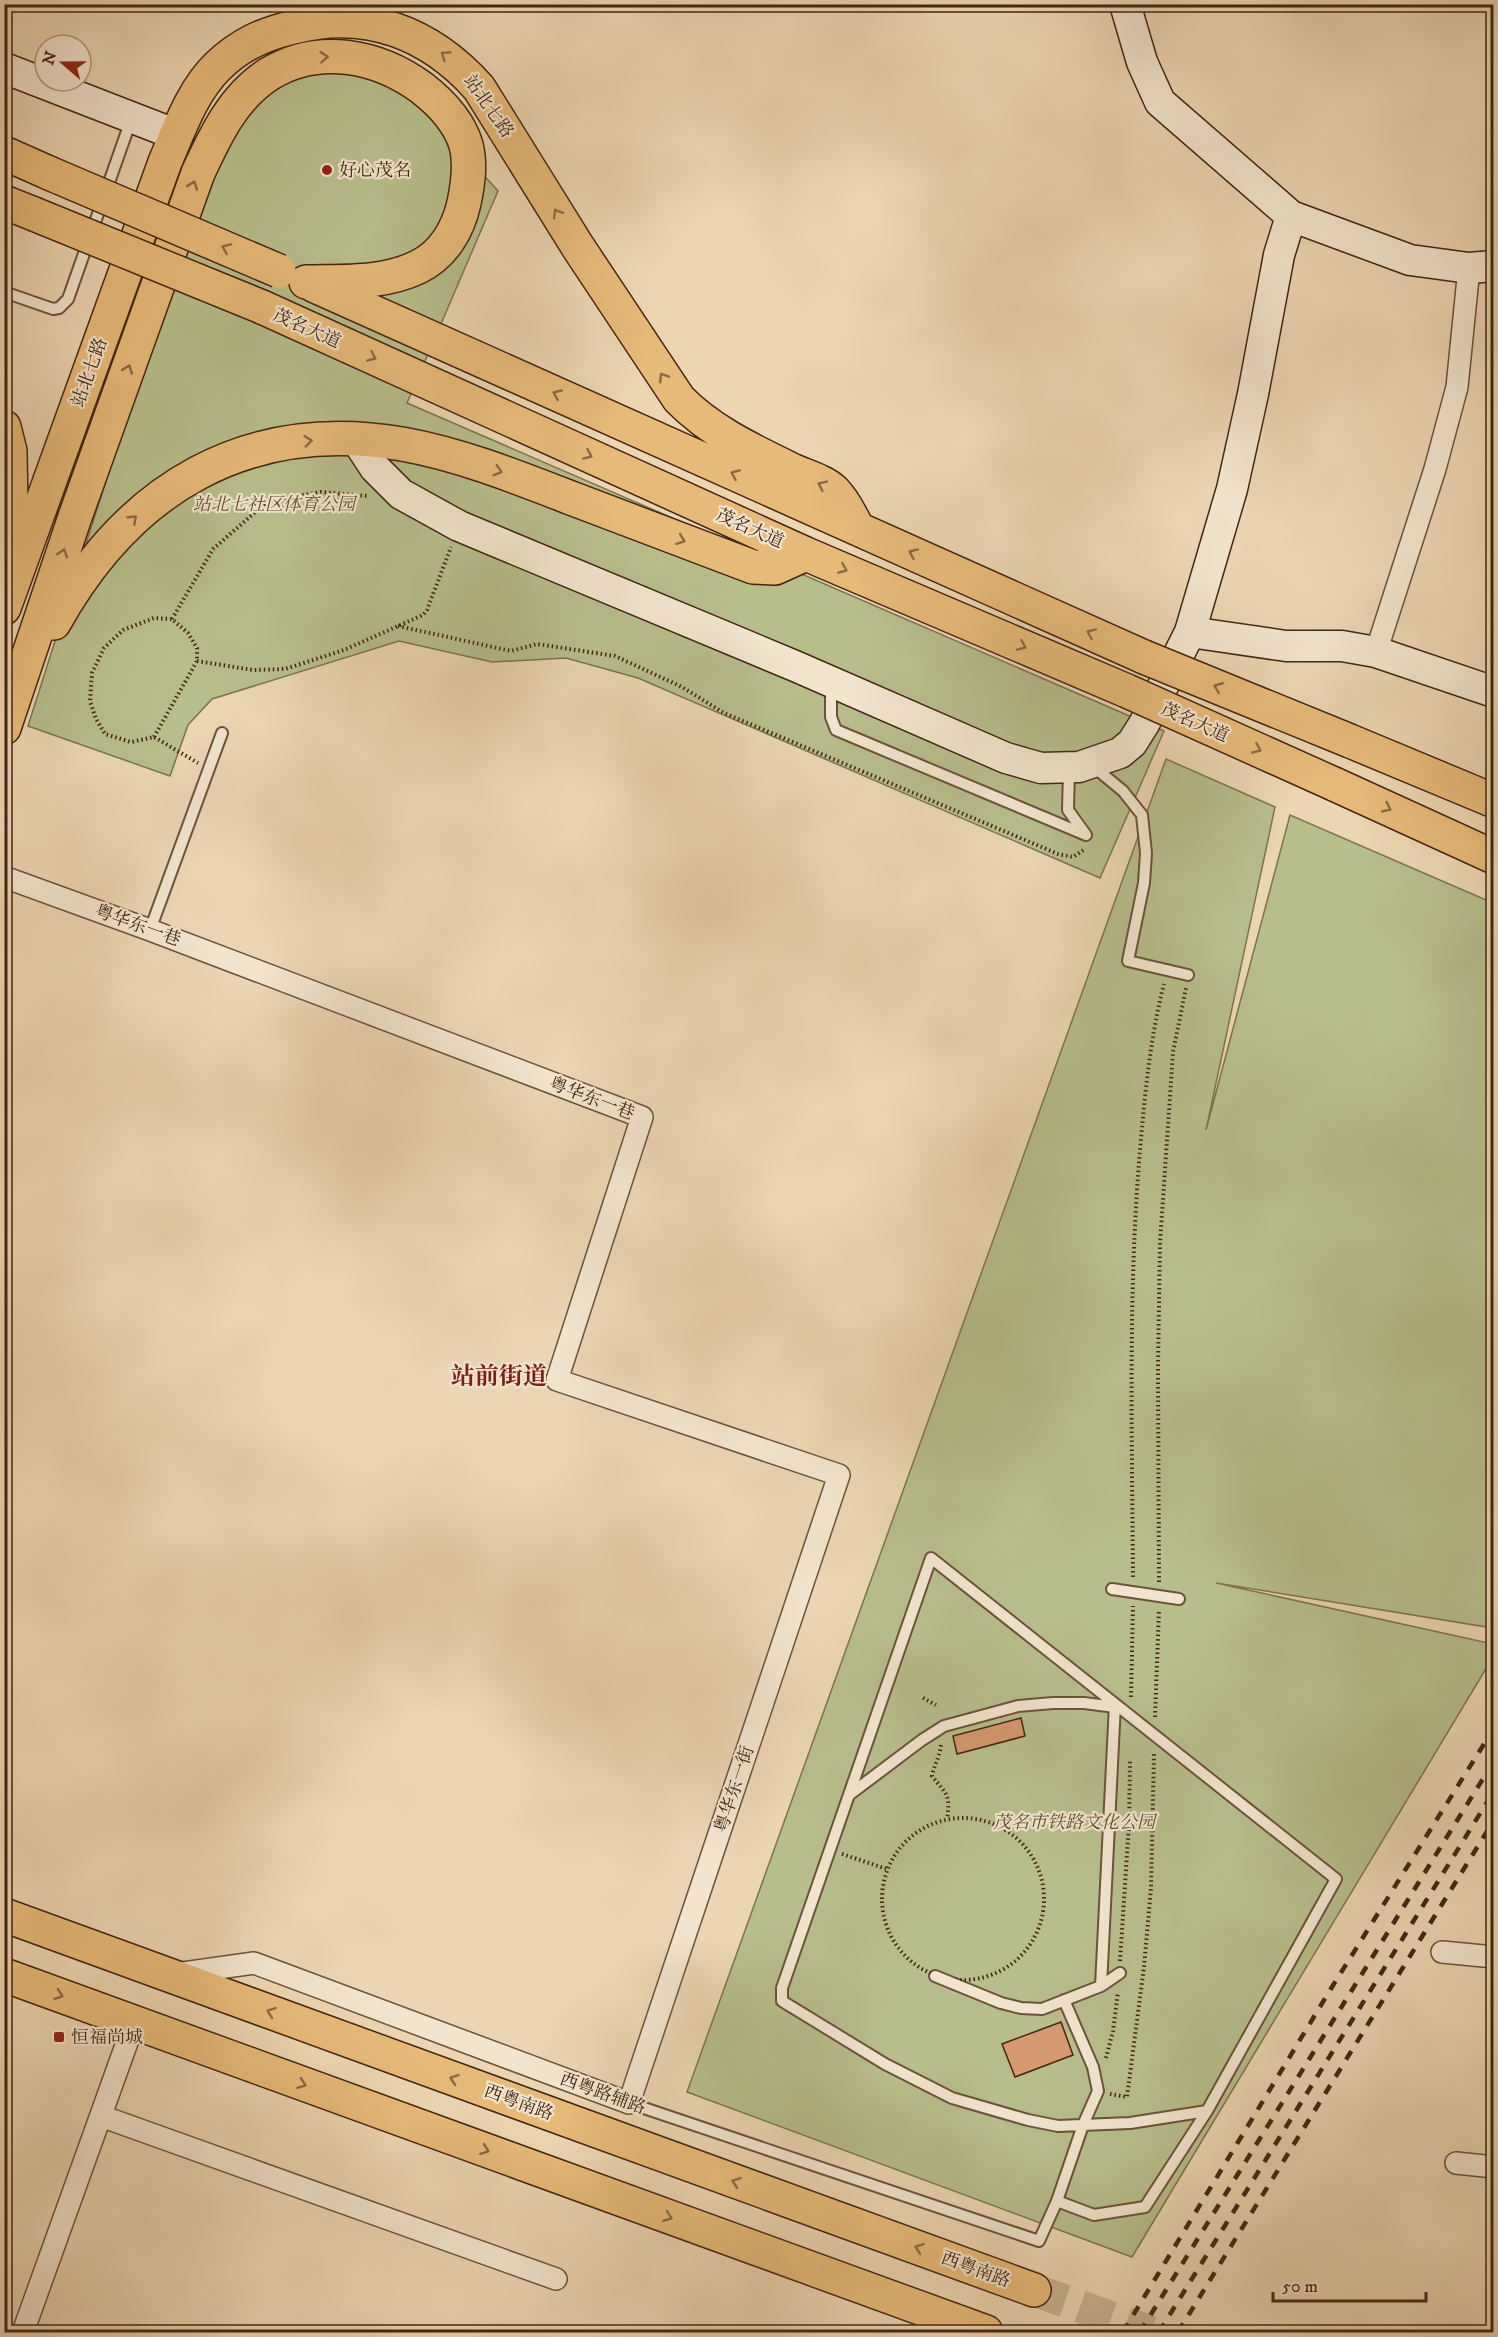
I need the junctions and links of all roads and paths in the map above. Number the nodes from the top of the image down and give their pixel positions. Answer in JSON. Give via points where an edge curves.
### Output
{"nodes":[{"id":1,"x":1125,"y":4,"type":"edge"},
{"id":2,"x":4,"y":68,"type":"edge"},
{"id":3,"x":132,"y":117,"type":"junction"},
{"id":4,"x":177,"y":135,"type":"junction"},
{"id":5,"x":4,"y":153,"type":"edge"},
{"id":6,"x":19,"y":208,"type":"edge"},
{"id":7,"x":1291,"y":216,"type":"junction"},
{"id":8,"x":1481,"y":267,"type":"edge"},
{"id":9,"x":293,"y":276,"type":"junction"},
{"id":10,"x":4,"y":292,"type":"edge"},
{"id":11,"x":4,"y":427,"type":"edge"},
{"id":12,"x":356,"y":439,"type":"junction"},
{"id":13,"x":385,"y":479,"type":"junction"},
{"id":14,"x":459,"y":526,"type":"junction"},
{"id":15,"x":858,"y":529,"type":"junction"},
{"id":16,"x":806,"y":554,"type":"junction"},
{"id":17,"x":8,"y":598,"type":"edge"},
{"id":18,"x":172,"y":619,"type":"junction"},
{"id":19,"x":398,"y":626,"type":"junction"},
{"id":20,"x":1190,"y":632,"type":"junction"},
{"id":21,"x":1376,"y":652,"type":"junction"},
{"id":22,"x":197,"y":661,"type":"junction"},
{"id":23,"x":831,"y":682,"type":"junction"},
{"id":24,"x":1494,"y":692,"type":"edge"},
{"id":25,"x":8,"y":718,"type":"edge"},
{"id":26,"x":222,"y":733,"type":"dead end"},
{"id":27,"x":154,"y":737,"type":"junction"},
{"id":28,"x":1079,"y":766,"type":"junction"},
{"id":29,"x":209,"y":770,"type":"junction"},
{"id":30,"x":1494,"y":801,"type":"edge"},
{"id":31,"x":1086,"y":835,"type":"junction"},
{"id":32,"x":1494,"y":857,"type":"edge"},
{"id":33,"x":4,"y":877,"type":"edge"},
{"id":34,"x":150,"y":930,"type":"junction"},
{"id":35,"x":1168,"y":969,"type":"junction"},
{"id":36,"x":1188,"y":975,"type":"joint"},
{"id":37,"x":839,"y":1475,"type":"joint"},
{"id":38,"x":1112,"y":1589,"type":"dead end"},
{"id":39,"x":1134,"y":1592,"type":"junction"},
{"id":40,"x":1159,"y":1596,"type":"junction"},
{"id":41,"x":1179,"y":1599,"type":"dead end"},
{"id":42,"x":923,"y":1698,"type":"dead end"},
{"id":43,"x":936,"y":1704,"type":"dead end"},
{"id":44,"x":1115,"y":1705,"type":"junction"},
{"id":45,"x":1130,"y":1716,"type":"junction"},
{"id":46,"x":944,"y":1726,"type":"junction"},
{"id":47,"x":1154,"y":1735,"type":"junction"},
{"id":48,"x":849,"y":1795,"type":"junction"},
{"id":49,"x":947,"y":1819,"type":"junction"},
{"id":50,"x":830,"y":1850,"type":"junction"},
{"id":51,"x":887,"y":1869,"type":"junction"},
{"id":52,"x":4,"y":1915,"type":"edge"},
{"id":53,"x":1443,"y":1952,"type":"dead end"},
{"id":54,"x":1494,"y":1957,"type":"edge"},
{"id":55,"x":1120,"y":1973,"type":"dead end"},
{"id":56,"x":4,"y":1975,"type":"edge"},
{"id":57,"x":168,"y":1975,"type":"junction"},
{"id":58,"x":935,"y":1976,"type":"junction"},
{"id":59,"x":1101,"y":1986,"type":"junction"},
{"id":60,"x":1064,"y":2000,"type":"junction"},
{"id":61,"x":134,"y":2022,"type":"junction"},
{"id":62,"x":1098,"y":2091,"type":"junction"},
{"id":63,"x":629,"y":2103,"type":"junction"},
{"id":64,"x":1206,"y":2111,"type":"junction"},
{"id":65,"x":100,"y":2116,"type":"junction"},
{"id":66,"x":1083,"y":2125,"type":"junction"},
{"id":67,"x":1456,"y":2163,"type":"dead end"},
{"id":68,"x":1494,"y":2167,"type":"edge"},
{"id":69,"x":1057,"y":2201,"type":"junction"},
{"id":70,"x":556,"y":2279,"type":"dead end"},
{"id":71,"x":1034,"y":2290,"type":"tunnel mouth"},
{"id":72,"x":23,"y":2332,"type":"edge"},
{"id":73,"x":986,"y":2332,"type":"edge"}],
"edges":[{"from":1,"to":7,"type":"street","via":[[1142,62],[1160,102]]},
{"from":2,"to":3,"type":"street"},
{"from":3,"to":4,"type":"street"},
{"from":3,"to":10,"type":"lane","via":[[68,299],[53,309]]},
{"from":15,"to":4,"type":"main road","name":"站北七路","one_way":true,"via":[[832,489],[718,431],[679,399],[479,88],[442,52],[393,29],[364,21],[334,19],[266,33],[249,41],[216,68],[199,91]]},
{"from":4,"to":17,"type":"main road","name":"站北七路"},
{"from":9,"to":5,"type":"main road","one_way":true,"bridge":true},
{"from":6,"to":16,"type":"main road","name":"茂名大道","one_way":true,"bridge":true,"via":[[262,307]]},
{"from":7,"to":8,"type":"street","via":[[1410,260]]},
{"from":7,"to":20,"type":"street","via":[[1232,489]]},
{"from":8,"to":21,"type":"street","via":[[1457,387],[1435,469]]},
{"from":15,"to":9,"type":"main road","one_way":true},
{"from":25,"to":9,"type":"main road","name":"站北七路","one_way":true,"via":[[75,517],[213,138],[249,90],[281,67],[303,59],[342,56],[395,70],[432,96],[458,127],[465,143],[468,176],[460,219],[435,256],[403,274],[375,279]]},
{"from":11,"to":17,"type":"main road","via":[[10,451]]},
{"from":12,"to":13,"type":"street"},
{"from":12,"to":16,"type":"main road","one_way":true,"via":[[403,444],[513,476],[753,567],[774,568]]},
{"from":25,"to":12,"type":"main road","one_way":true,"via":[[66,602],[88,568],[136,515],[198,472],[242,453],[291,443]]},
{"from":13,"to":14,"type":"street","via":[[401,494]]},
{"from":13,"to":18,"type":"path","via":[[370,496],[321,492],[268,501],[213,549]]},
{"from":14,"to":19,"type":"path","via":[[427,610]]},
{"from":14,"to":23,"type":"street"},
{"from":30,"to":15,"type":"main road","one_way":true,"bridge":true,"via":[[1144,657]]},
{"from":16,"to":32,"type":"main road","name":"茂名大道","one_way":true,"bridge":true,"via":[[1127,691]]},
{"from":18,"to":22,"type":"path","via":[[197,648]]},
{"from":18,"to":27,"type":"path","via":[[154,618],[123,630],[104,648],[92,673],[90,700],[105,734],[131,742]]},
{"from":19,"to":22,"type":"path","via":[[344,650],[285,669],[253,670]]},
{"from":19,"to":31,"type":"path","via":[[511,651],[537,644],[615,657],[682,687],[724,713],[1058,854],[1073,857],[1086,848]]},
{"from":20,"to":21,"type":"street","via":[[1286,646],[1342,646]]},
{"from":20,"to":28,"type":"street","via":[[1132,743],[1120,753]]},
{"from":21,"to":24,"type":"street"},
{"from":22,"to":27,"type":"path"},
{"from":23,"to":28,"type":"street","via":[[1019,762],[1041,768]]},
{"from":23,"to":31,"type":"lane","via":[[831,717],[836,730]]},
{"from":26,"to":29,"type":"lane"},
{"from":27,"to":29,"type":"path"},
{"from":28,"to":31,"type":"lane","via":[[1068,810]]},
{"from":28,"to":35,"type":"lane","via":[[1123,791],[1142,815],[1144,883],[1128,961]]},
{"from":29,"to":34,"type":"lane"},
{"from":33,"to":34,"type":"street","name":"粤华东一巷"},
{"from":34,"to":37,"type":"street","name":"粤华东一巷","via":[[642,1117],[557,1380]]},
{"from":35,"to":36,"type":"lane"},
{"from":35,"to":39,"type":"path","via":[[1153,1026],[1134,1216]]},
{"from":36,"to":40,"type":"path","via":[[1173,1052],[1161,1243]]},
{"from":37,"to":63,"type":"street","name":"粤华东一街"},
{"from":38,"to":39,"type":"lane"},
{"from":39,"to":40,"type":"lane"},
{"from":39,"to":45,"type":"path"},
{"from":40,"to":41,"type":"lane"},
{"from":40,"to":47,"type":"path"},
{"from":42,"to":43,"type":"path"},
{"from":44,"to":45,"type":"lane"},
{"from":44,"to":46,"type":"lane","via":[[1084,1702],[1018,1706]]},
{"from":44,"to":48,"type":"lane","via":[[931,1558]]},
{"from":44,"to":59,"type":"lane"},
{"from":45,"to":47,"type":"lane"},
{"from":46,"to":48,"type":"lane"},
{"from":46,"to":49,"type":"path","via":[[932,1776],[950,1802]]},
{"from":47,"to":62,"type":"path","via":[[1151,1888],[1127,2097]]},
{"from":47,"to":64,"type":"lane","via":[[1336,1879]]},
{"from":48,"to":50,"type":"lane"},
{"from":49,"to":51,"type":"path","via":[[911,1836]]},
{"from":49,"to":58,"type":"path","via":[[987,1821],[1005,1828],[1021,1841],[1041,1875],[1044,1900],[1040,1924],[1030,1945],[1005,1969],[971,1980]]},
{"from":50,"to":51,"type":"path"},
{"from":50,"to":66,"type":"lane","via":[[782,1988],[782,2001],[885,2064],[952,2098],[1028,2120],[1058,2126]]},
{"from":51,"to":58,"type":"path","via":[[882,1912],[889,1933],[916,1966]]},
{"from":52,"to":57,"type":"main road","name":"西粤南路"},
{"from":53,"to":54,"type":"street"},
{"from":55,"to":59,"type":"lane"},
{"from":56,"to":61,"type":"main road","one_way":true},
{"from":57,"to":63,"type":"street","name":"西粤路辅路","via":[[254,1963]]},
{"from":71,"to":57,"type":"main road","name":"西粤南路","one_way":true},
{"from":58,"to":60,"type":"lane","via":[[1021,2008],[1042,2008]]},
{"from":59,"to":60,"type":"lane"},
{"from":60,"to":62,"type":"lane","via":[[1094,2067]]},
{"from":61,"to":65,"type":"street"},
{"from":61,"to":73,"type":"main road","one_way":true},
{"from":62,"to":66,"type":"lane"},
{"from":63,"to":69,"type":"lane","name":"西粤路辅路","via":[[1039,2241]]},
{"from":64,"to":66,"type":"lane","via":[[1131,2123]]},
{"from":64,"to":69,"type":"lane","via":[[1145,2207],[1095,2215]]},
{"from":65,"to":70,"type":"street"},
{"from":65,"to":72,"type":"street"},
{"from":66,"to":69,"type":"lane"},
{"from":67,"to":68,"type":"street"}]}
